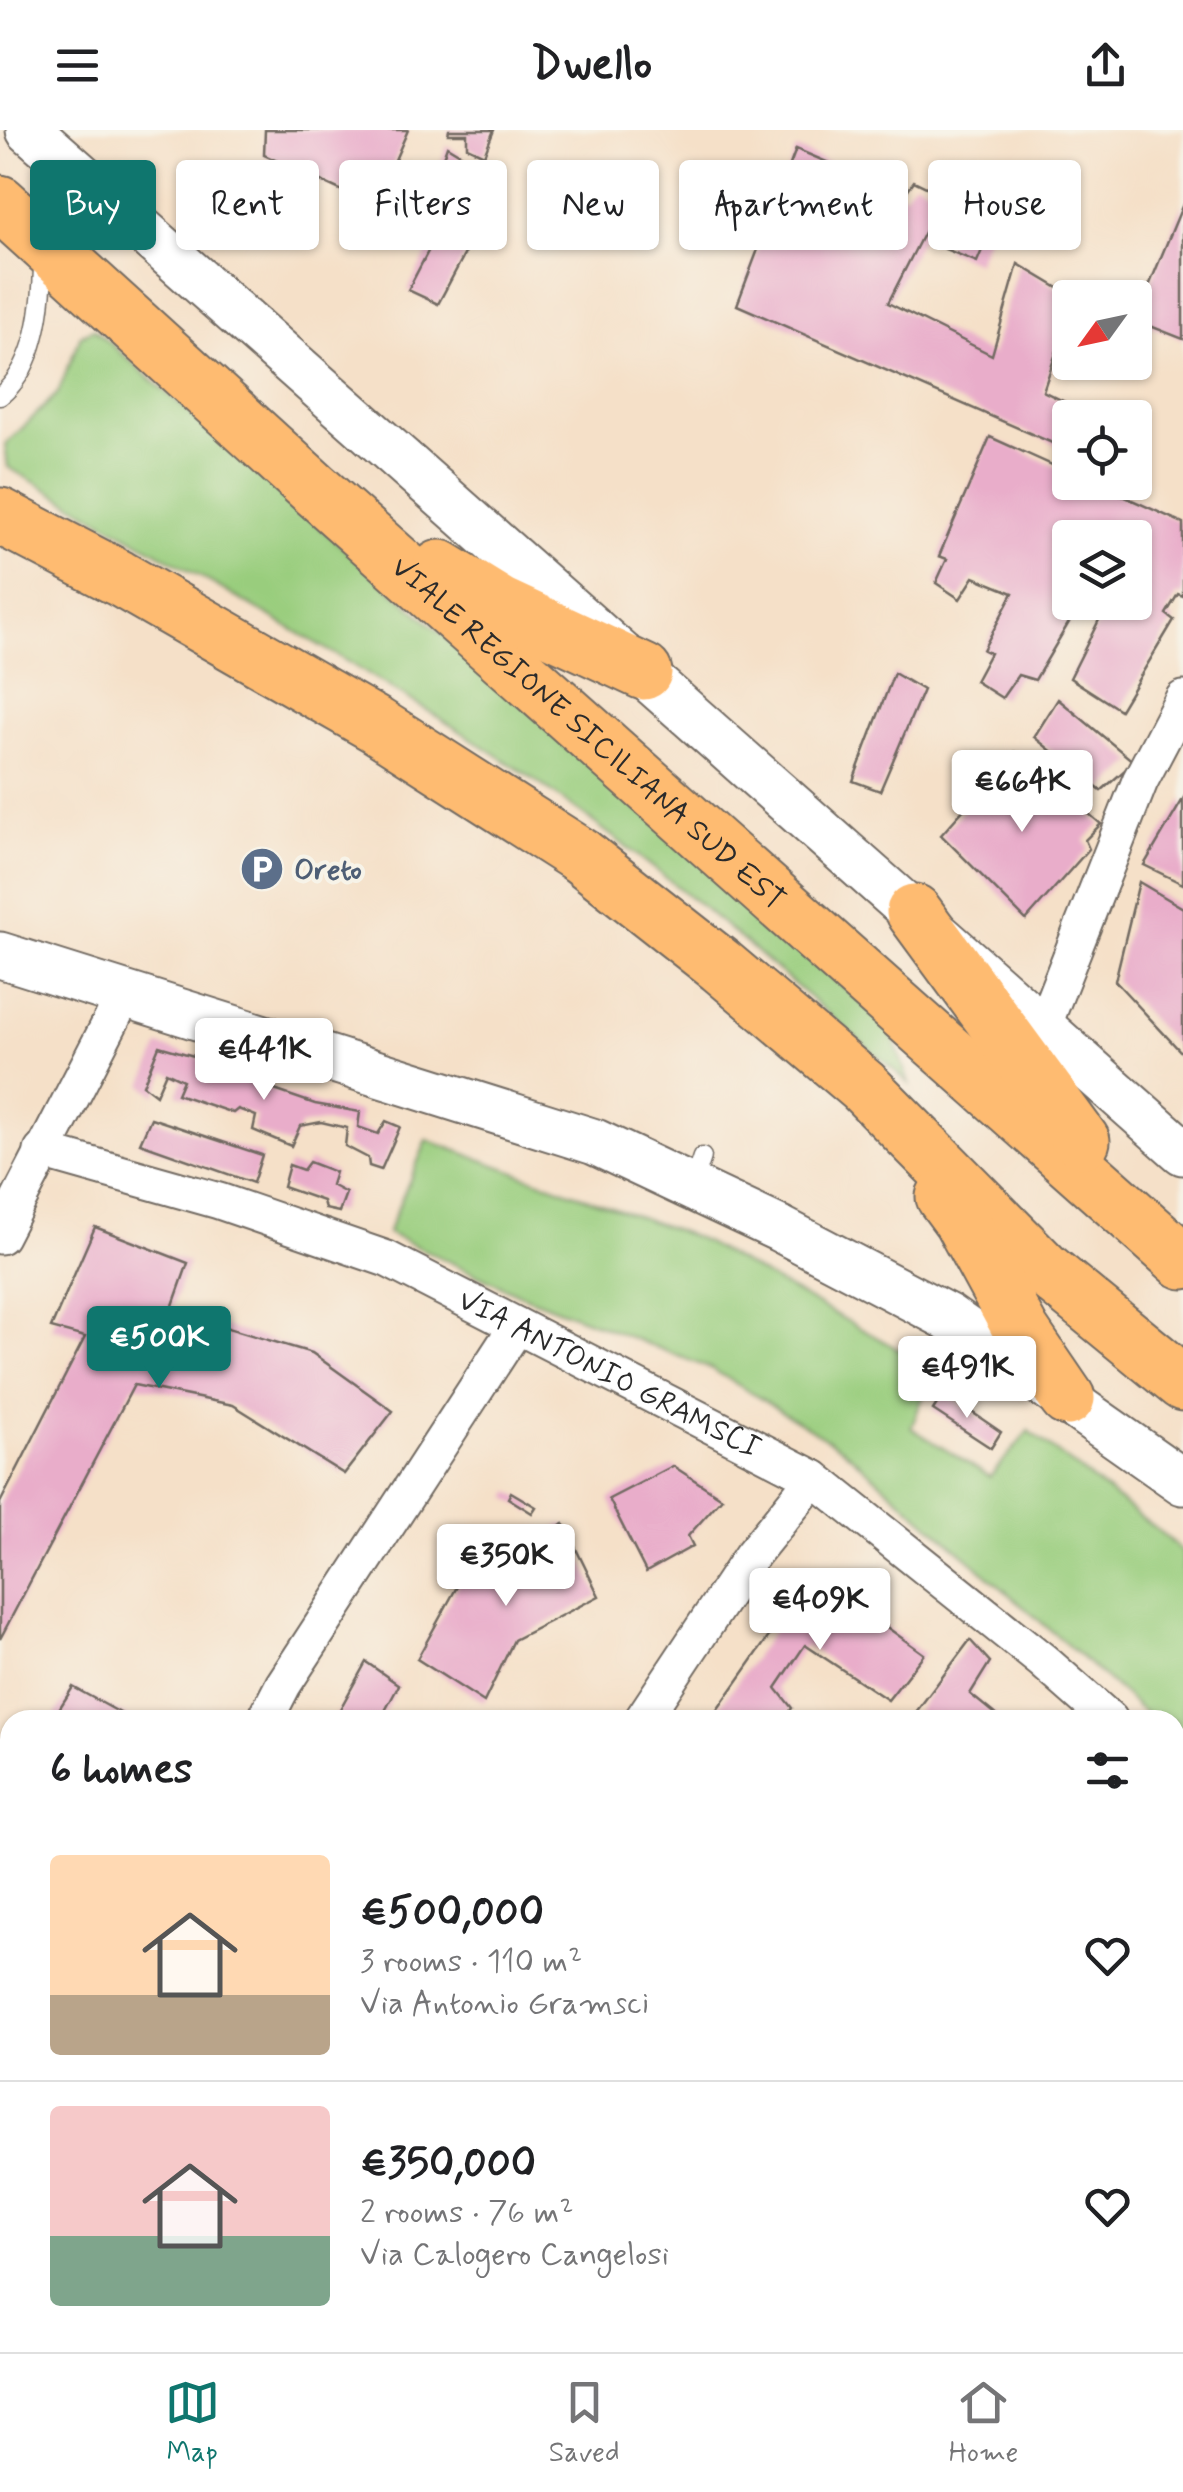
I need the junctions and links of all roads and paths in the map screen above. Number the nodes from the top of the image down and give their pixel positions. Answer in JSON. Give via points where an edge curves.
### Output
{"nodes":[{"id":1,"x":29,"y":130,"type":"edge"},
{"id":2,"x":0,"y":203,"type":"edge"},
{"id":3,"x":30,"y":230,"type":"edge"},
{"id":4,"x":44,"y":250,"type":"edge"},
{"id":5,"x":53,"y":250,"type":"edge"},
{"id":6,"x":0,"y":396,"type":"edge"},
{"id":7,"x":311,"y":486,"type":"junction"},
{"id":8,"x":0,"y":516,"type":"edge"},
{"id":9,"x":644,"y":672,"type":"junction"},
{"id":10,"x":1183,"y":699,"type":"edge"},
{"id":11,"x":914,"y":912,"type":"junction"},
{"id":12,"x":0,"y":955,"type":"edge"},
{"id":13,"x":126,"y":992,"type":"junction"},
{"id":14,"x":1043,"y":1027,"type":"junction"},
{"id":15,"x":863,"y":1086,"type":"junction"},
{"id":16,"x":42,"y":1151,"type":"junction"},
{"id":17,"x":1183,"y":1152,"type":"edge"},
{"id":18,"x":0,"y":1236,"type":"edge"},
{"id":19,"x":1164,"y":1244,"type":"edge"},
{"id":20,"x":517,"y":1326,"type":"junction"},
{"id":21,"x":1183,"y":1383,"type":"edge"},
{"id":22,"x":1067,"y":1398,"type":"junction"},
{"id":23,"x":814,"y":1478,"type":"junction"},
{"id":24,"x":1183,"y":1482,"type":"edge"},
{"id":25,"x":270,"y":1710,"type":"edge"},
{"id":26,"x":649,"y":1710,"type":"edge"},
{"id":27,"x":1099,"y":1710,"type":"edge"}],
"edges":[{"from":1,"to":9,"type":"street"},
{"from":2,"to":3,"type":"main road","name":"VIALE REGIONE SICILIANA SUD EST"},
{"from":4,"to":6,"type":"lane","via":[[42,312],[26,356]]},
{"from":5,"to":7,"type":"main road","name":"VIALE REGIONE SICILIANA SUD EST"},
{"from":7,"to":9,"type":"main road","via":[[500,605]]},
{"from":7,"to":19,"type":"main road","name":"VIALE REGIONE SICILIANA SUD EST"},
{"from":8,"to":15,"type":"main road","via":[[376,725],[582,856]]},
{"from":9,"to":11,"type":"street"},
{"from":10,"to":14,"type":"street","via":[[1140,781]]},
{"from":11,"to":14,"type":"street"},
{"from":11,"to":19,"type":"main road"},
{"from":12,"to":13,"type":"street"},
{"from":13,"to":16,"type":"street"},
{"from":13,"to":22,"type":"street","via":[[696,1172],[780,1229],[948,1317]]},
{"from":14,"to":17,"type":"street"},
{"from":15,"to":21,"type":"main road","via":[[1044,1268]]},
{"from":15,"to":22,"type":"main road","via":[[960,1220]]},
{"from":16,"to":18,"type":"street"},
{"from":16,"to":20,"type":"street","name":"VIA ANTONIO GRAMSCI","via":[[219,1201],[386,1259]]},
{"from":20,"to":23,"type":"street","name":"VIA ANTONIO GRAMSCI"},
{"from":20,"to":25,"type":"street"},
{"from":22,"to":24,"type":"street"},
{"from":23,"to":26,"type":"street","via":[[751,1556]]},
{"from":23,"to":27,"type":"street","name":"VIA ANTONIO GRAMSCI"}]}
